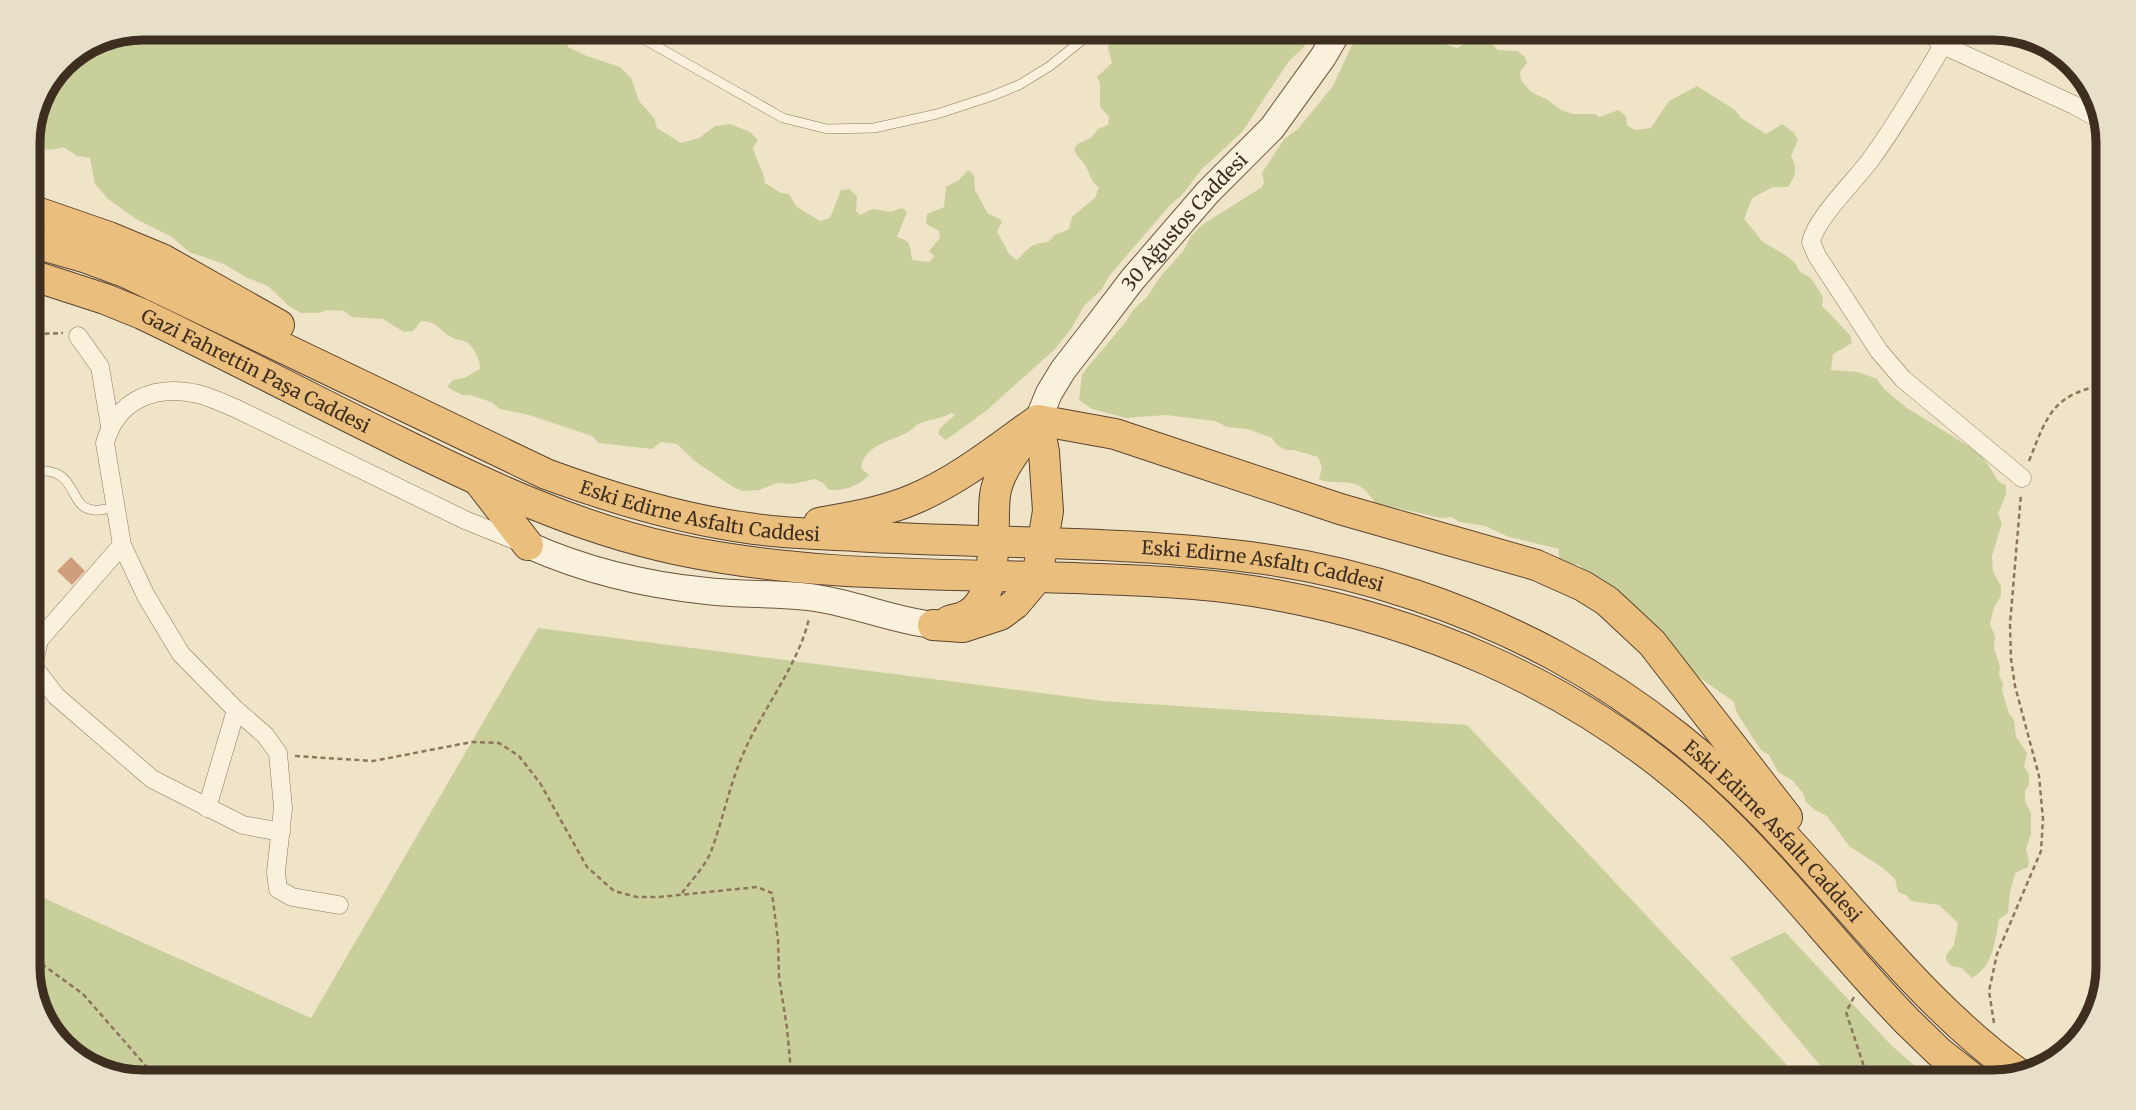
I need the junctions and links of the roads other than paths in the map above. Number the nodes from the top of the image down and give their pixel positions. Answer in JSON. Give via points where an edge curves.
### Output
{"nodes":[{"id":1,"x":645,"y":40,"type":"edge"},
{"id":2,"x":1082,"y":40,"type":"edge"},
{"id":3,"x":1333,"y":40,"type":"edge"},
{"id":4,"x":1937,"y":40,"type":"edge"},
{"id":5,"x":1943,"y":45,"type":"junction"},
{"id":6,"x":2091,"y":115,"type":"edge"},
{"id":7,"x":40,"y":213,"type":"edge"},
{"id":8,"x":40,"y":244,"type":"edge"},
{"id":9,"x":40,"y":278,"type":"edge"},
{"id":10,"x":78,"y":336,"type":"road end"},
{"id":11,"x":357,"y":384,"type":"junction"},
{"id":12,"x":1038,"y":420,"type":"junction"},
{"id":13,"x":110,"y":426,"type":"junction"},
{"id":14,"x":40,"y":470,"type":"edge"},
{"id":15,"x":2022,"y":478,"type":"road end"},
{"id":16,"x":479,"y":481,"type":"junction"},
{"id":17,"x":116,"y":507,"type":"junction"},
{"id":18,"x":757,"y":530,"type":"junction"},
{"id":19,"x":993,"y":543,"type":"junction"},
{"id":20,"x":122,"y":545,"type":"junction"},
{"id":21,"x":528,"y":545,"type":"junction"},
{"id":22,"x":1044,"y":545,"type":"junction"},
{"id":23,"x":925,"y":575,"type":"junction"},
{"id":24,"x":991,"y":576,"type":"junction"},
{"id":25,"x":1037,"y":578,"type":"junction"},
{"id":26,"x":933,"y":625,"type":"junction"},
{"id":27,"x":40,"y":639,"type":"edge"},
{"id":28,"x":40,"y":676,"type":"edge"},
{"id":29,"x":236,"y":710,"type":"junction"},
{"id":30,"x":207,"y":808,"type":"junction"},
{"id":31,"x":281,"y":832,"type":"junction"},
{"id":32,"x":339,"y":905,"type":"dead end"},
{"id":33,"x":1869,"y":931,"type":"junction"},
{"id":34,"x":2011,"y":1068,"type":"edge"},
{"id":35,"x":1962,"y":1070,"type":"edge"}],
"edges":[{"from":1,"to":2,"type":"lane","via":[[783,118],[827,129],[874,128],[992,96],[1050,66]]},
{"from":3,"to":12,"type":"main road","name":"30 Ağustos Caddesi","via":[[1272,128],[1208,192],[1132,280],[1056,382]]},
{"from":4,"to":5,"type":"street"},
{"from":5,"to":6,"type":"street"},
{"from":5,"to":15,"type":"street","via":[[1893,128],[1816,228],[1811,242],[1879,351],[1903,379]]},
{"from":7,"to":11,"type":"highway","via":[[162,259],[297,335]]},
{"from":8,"to":11,"type":"highway","name":"Gazi Fahrettin Paşa Caddesi","via":[[127,272]]},
{"from":9,"to":16,"type":"highway","name":"Gazi Fahrettin Paşa Caddesi","via":[[142,314]]},
{"from":10,"to":13,"type":"street","via":[[100,368]]},
{"from":11,"to":18,"type":"highway","name":"Eski Edirne Asfaltı Caddesi","via":[[546,474],[607,496]]},
{"from":12,"to":18,"type":"highway","via":[[951,480],[914,499],[849,518]]},
{"from":12,"to":19,"type":"highway","via":[[1000,477]]},
{"from":12,"to":22,"type":"highway","via":[[1047,500]]},
{"from":12,"to":33,"type":"highway","via":[[1115,434],[1339,509],[1536,565],[1583,586],[1622,614],[1670,664],[1830,870]]},
{"from":13,"to":17,"type":"street","via":[[105,443]]},
{"from":13,"to":21,"type":"street","via":[[138,397],[163,392],[197,394]]},
{"from":14,"to":17,"type":"lane","via":[[60,474],[89,508]]},
{"from":16,"to":21,"type":"highway"},
{"from":16,"to":23,"type":"highway","name":"Eski Edirne Asfaltı Caddesi","via":[[589,526],[680,550],[818,569]]},
{"from":17,"to":20,"type":"street"},
{"from":18,"to":19,"type":"highway","name":"Eski Edirne Asfaltı Caddesi"},
{"from":19,"to":22,"type":"highway","name":"Eski Edirne Asfaltı Caddesi"},
{"from":19,"to":24,"type":"highway"},
{"from":20,"to":27,"type":"street"},
{"from":20,"to":29,"type":"street","via":[[181,654]]},
{"from":21,"to":26,"type":"main road","via":[[653,584],[810,597]]},
{"from":22,"to":25,"type":"highway"},
{"from":22,"to":33,"type":"highway","name":"Eski Edirne Asfaltı Caddesi","via":[[1148,548],[1279,562],[1362,580],[1507,632],[1604,684],[1682,742],[1757,808]]},
{"from":23,"to":24,"type":"highway","name":"Eski Edirne Asfaltı Caddesi"},
{"from":23,"to":26,"type":"highway","via":[[938,581],[950,601],[949,610]]},
{"from":24,"to":25,"type":"highway","name":"Eski Edirne Asfaltı Caddesi"},
{"from":24,"to":26,"type":"highway","via":[[976,608]]},
{"from":25,"to":26,"type":"highway","via":[[1000,615],[963,626]]},
{"from":25,"to":35,"type":"highway","name":"Eski Edirne Asfaltı Caddesi","via":[[1167,582],[1273,594],[1328,606],[1432,637],[1491,661],[1573,704],[1679,779],[1732,828],[1865,976]]},
{"from":28,"to":30,"type":"street","via":[[55,696],[152,779]]},
{"from":29,"to":30,"type":"street"},
{"from":29,"to":31,"type":"street","via":[[265,735],[278,754],[284,808]]},
{"from":30,"to":31,"type":"street","via":[[243,825]]},
{"from":31,"to":32,"type":"street","via":[[275,872],[278,889],[292,897]]},
{"from":33,"to":34,"type":"highway","name":"Eski Edirne Asfaltı Caddesi","via":[[1939,1007]]}]}
